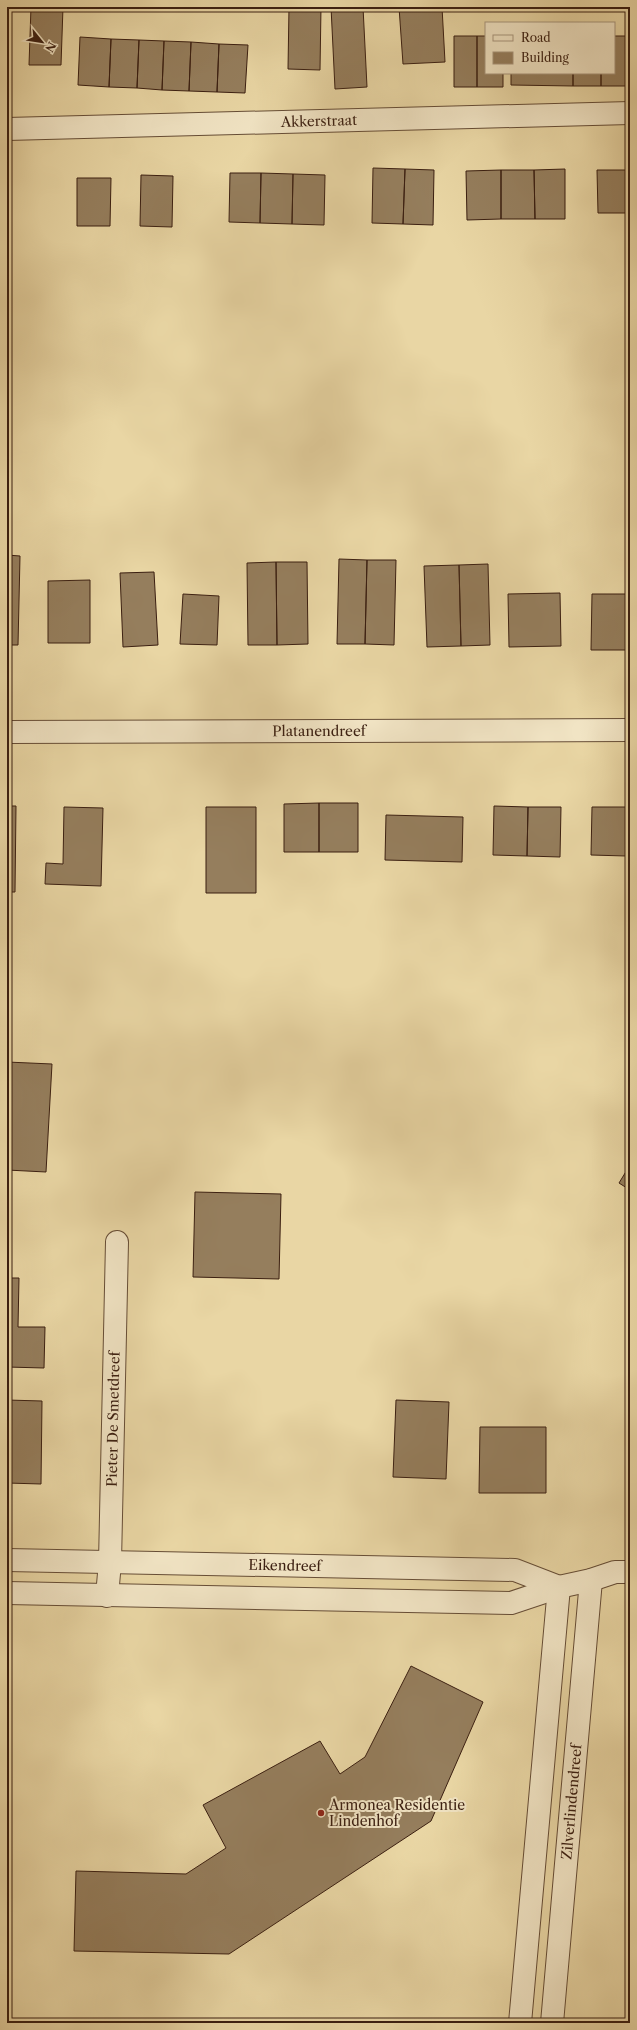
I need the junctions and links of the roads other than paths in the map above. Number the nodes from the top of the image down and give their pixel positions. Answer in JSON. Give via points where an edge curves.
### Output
{"nodes":[{"id":1,"x":630,"y":113,"type":"edge"},
{"id":2,"x":7,"y":129,"type":"edge"},
{"id":3,"x":630,"y":730,"type":"edge"},
{"id":4,"x":7,"y":732,"type":"edge"},
{"id":5,"x":117,"y":1242,"type":"dead end"},
{"id":6,"x":7,"y":1560,"type":"edge"},
{"id":7,"x":110,"y":1562,"type":"junction"},
{"id":8,"x":630,"y":1572,"type":"edge"},
{"id":9,"x":591,"y":1580,"type":"junction"},
{"id":10,"x":559,"y":1587,"type":"junction"},
{"id":11,"x":7,"y":1593,"type":"edge"},
{"id":12,"x":107,"y":1596,"type":"junction"},
{"id":13,"x":520,"y":2023,"type":"edge"},
{"id":14,"x":552,"y":2023,"type":"edge"}],
"edges":[{"from":1,"to":2,"type":"street","name":"Akkerstraat"},
{"from":3,"to":4,"type":"street","name":"Platanendreef"},
{"from":5,"to":7,"type":"street","name":"Pieter De Smetdreef"},
{"from":6,"to":7,"type":"street","name":"Eikendreef"},
{"from":7,"to":10,"type":"street","name":"Eikendreef","via":[[515,1570]]},
{"from":7,"to":12,"type":"street","name":"Pieter De Smetdreef"},
{"from":8,"to":9,"type":"street","via":[[615,1572]]},
{"from":9,"to":10,"type":"street"},
{"from":9,"to":14,"type":"street","name":"Zilverlindendreef"},
{"from":10,"to":12,"type":"street","via":[[511,1603]]},
{"from":10,"to":13,"type":"street"},
{"from":11,"to":12,"type":"street"}]}
